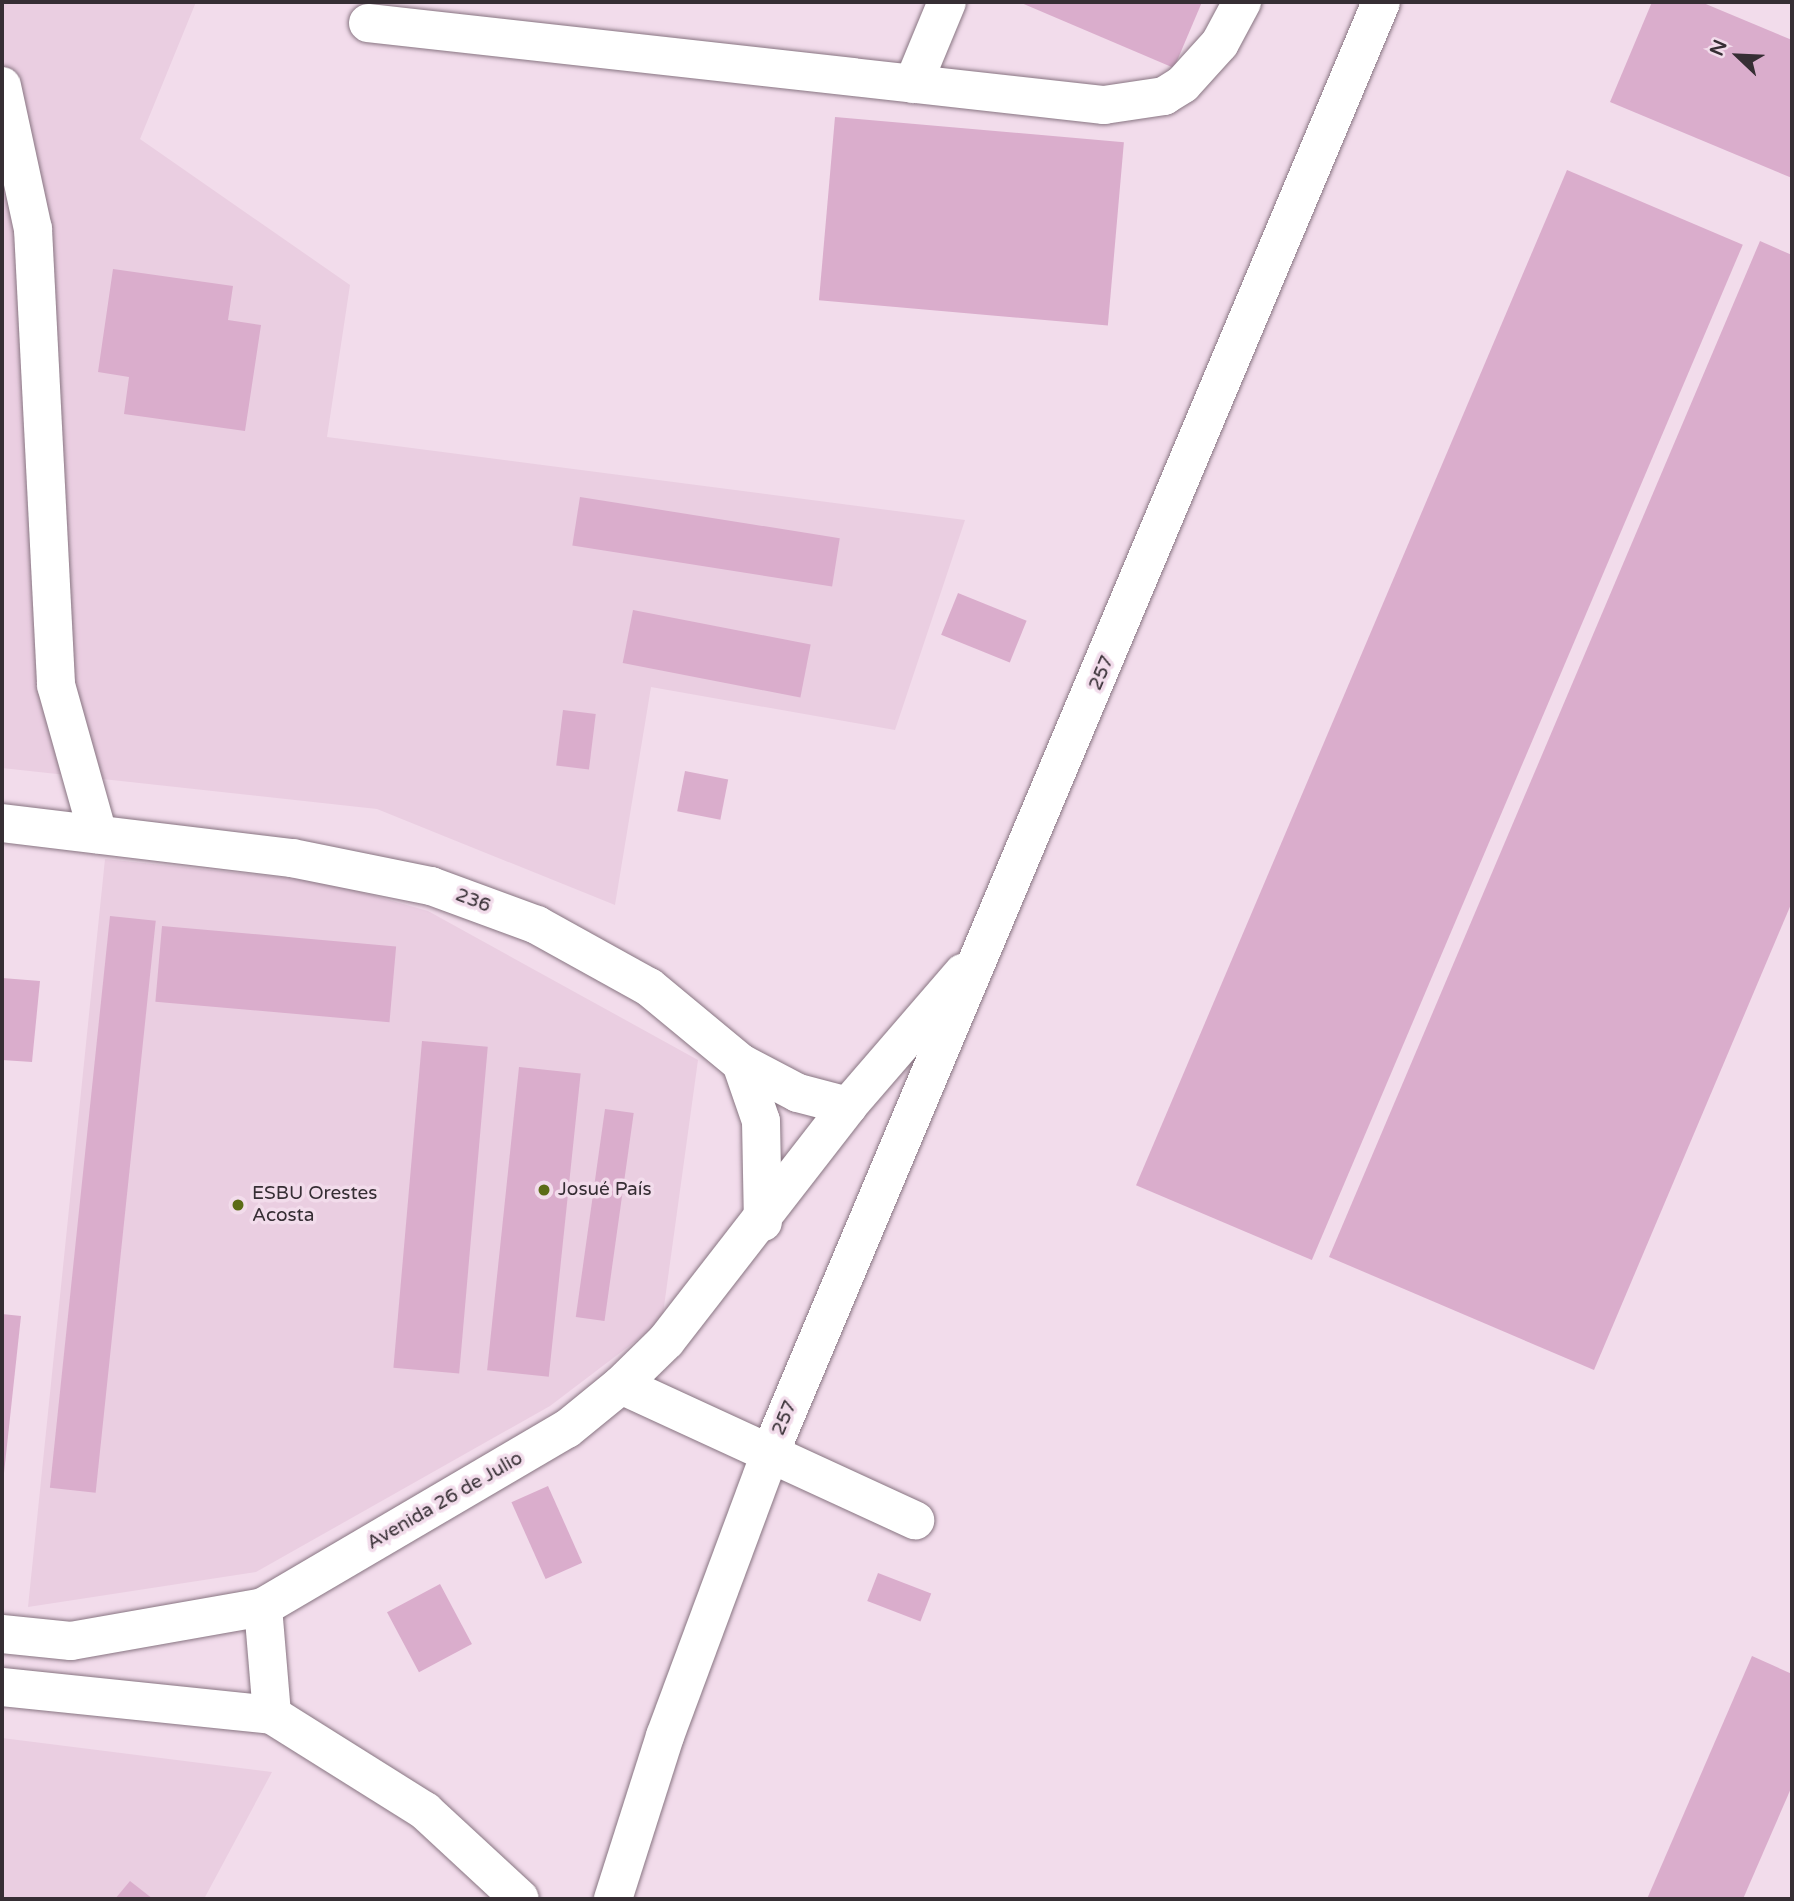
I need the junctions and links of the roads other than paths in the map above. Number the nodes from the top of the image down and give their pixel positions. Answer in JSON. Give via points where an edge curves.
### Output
{"nodes":[{"id":1,"x":947,"y":2,"type":"edge"},
{"id":2,"x":1242,"y":2,"type":"edge"},
{"id":3,"x":1381,"y":2,"type":"edge"},
{"id":4,"x":368,"y":23,"type":"dead end"},
{"id":5,"x":913,"y":83,"type":"junction"},
{"id":6,"x":2,"y":86,"type":"edge"},
{"id":7,"x":2,"y":823,"type":"edge"},
{"id":8,"x":98,"y":834,"type":"junction"},
{"id":9,"x":986,"y":947,"type":"junction"},
{"id":10,"x":741,"y":1063,"type":"junction"},
{"id":11,"x":848,"y":1106,"type":"junction"},
{"id":12,"x":763,"y":1222,"type":"junction"},
{"id":13,"x":621,"y":1385,"type":"junction"},
{"id":14,"x":770,"y":1453,"type":"junction"},
{"id":15,"x":915,"y":1520,"type":"dead end"},
{"id":16,"x":263,"y":1607,"type":"junction"},
{"id":17,"x":2,"y":1634,"type":"edge"},
{"id":18,"x":2,"y":1687,"type":"edge"},
{"id":19,"x":272,"y":1715,"type":"junction"},
{"id":20,"x":520,"y":1899,"type":"edge"},
{"id":21,"x":613,"y":1899,"type":"edge"}],
"edges":[{"from":1,"to":5,"type":"street"},
{"from":2,"to":5,"type":"street","via":[[1220,43],[1164,96],[1104,105]]},
{"from":3,"to":9,"type":"street","name":"257"},
{"from":4,"to":5,"type":"street"},
{"from":6,"to":8,"type":"street","via":[[33,229],[56,685]]},
{"from":7,"to":8,"type":"street","name":"236"},
{"from":8,"to":10,"type":"street","name":"236","via":[[292,858],[431,886],[537,925],[649,987]]},
{"from":9,"to":11,"type":"street","name":"257"},
{"from":9,"to":14,"type":"street","name":"257"},
{"from":10,"to":11,"type":"street","name":"236","via":[[798,1093]]},
{"from":10,"to":12,"type":"street","via":[[761,1121]]},
{"from":11,"to":12,"type":"street","name":"257"},
{"from":12,"to":13,"type":"street","name":"Avenida 26 de Julio","via":[[666,1341]]},
{"from":13,"to":14,"type":"street"},
{"from":13,"to":16,"type":"street","name":"Avenida 26 de Julio","via":[[567,1429]]},
{"from":14,"to":15,"type":"street"},
{"from":14,"to":21,"type":"street","name":"257","via":[[665,1736]]},
{"from":16,"to":17,"type":"street","name":"Avenida 26 de Julio","via":[[71,1641]]},
{"from":16,"to":19,"type":"street"},
{"from":18,"to":19,"type":"street"},
{"from":19,"to":20,"type":"street","via":[[425,1811]]}]}
